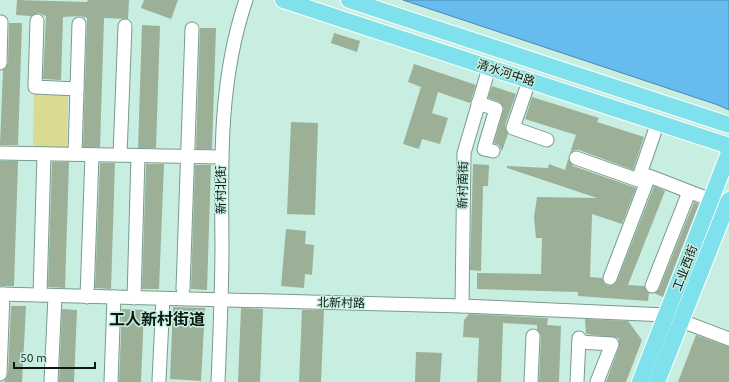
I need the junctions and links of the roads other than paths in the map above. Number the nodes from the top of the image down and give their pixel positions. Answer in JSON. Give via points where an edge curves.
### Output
{"nodes":[{"id":1,"x":246,"y":0,"type":"edge"},
{"id":2,"x":283,"y":0,"type":"edge"},
{"id":3,"x":349,"y":0,"type":"edge"},
{"id":4,"x":37,"y":21,"type":"dead end"},
{"id":5,"x":1,"y":22,"type":"dead end"},
{"id":6,"x":79,"y":24,"type":"dead end"},
{"id":7,"x":125,"y":26,"type":"dead end"},
{"id":8,"x":192,"y":29,"type":"dead end"},
{"id":9,"x":0,"y":63,"type":"edge"},
{"id":10,"x":489,"y":68,"type":"junction"},
{"id":11,"x":529,"y":80,"type":"junction"},
{"id":12,"x":77,"y":89,"type":"junction"},
{"id":13,"x":478,"y":103,"type":"junction"},
{"id":14,"x":658,"y":122,"type":"junction"},
{"id":15,"x":728,"y":124,"type":"edge"},
{"id":16,"x":709,"y":139,"type":"junction"},
{"id":17,"x":547,"y":140,"type":"dead end"},
{"id":18,"x":729,"y":146,"type":"edge"},
{"id":19,"x":493,"y":151,"type":"dead end"},
{"id":20,"x":0,"y":153,"type":"edge"},
{"id":21,"x":44,"y":154,"type":"junction"},
{"id":22,"x":75,"y":154,"type":"junction"},
{"id":23,"x":729,"y":154,"type":"edge"},
{"id":24,"x":92,"y":155,"type":"junction"},
{"id":25,"x":120,"y":155,"type":"junction"},
{"id":26,"x":138,"y":156,"type":"junction"},
{"id":27,"x":188,"y":157,"type":"junction"},
{"id":28,"x":221,"y":158,"type":"junction"},
{"id":29,"x":576,"y":158,"type":"dead end"},
{"id":30,"x":719,"y":179,"type":"junction"},
{"id":31,"x":689,"y":192,"type":"junction"},
{"id":32,"x":711,"y":200,"type":"junction"},
{"id":33,"x":729,"y":200,"type":"edge"},
{"id":34,"x":610,"y":278,"type":"dead end"},
{"id":35,"x":652,"y":286,"type":"dead end"},
{"id":36,"x":183,"y":289,"type":"dead end"},
{"id":37,"x":2,"y":294,"type":"edge"},
{"id":38,"x":40,"y":295,"type":"junction"},
{"id":39,"x":55,"y":296,"type":"junction"},
{"id":40,"x":88,"y":297,"type":"junction"},
{"id":41,"x":114,"y":297,"type":"junction"},
{"id":42,"x":134,"y":298,"type":"junction"},
{"id":43,"x":163,"y":299,"type":"junction"},
{"id":44,"x":222,"y":300,"type":"junction"},
{"id":45,"x":462,"y":306,"type":"junction"},
{"id":46,"x":666,"y":315,"type":"junction"},
{"id":47,"x":681,"y":322,"type":"junction"},
{"id":48,"x":533,"y":336,"type":"dead end"},
{"id":49,"x":729,"y":339,"type":"edge"},
{"id":50,"x":0,"y":374,"type":"edge"},
{"id":51,"x":159,"y":380,"type":"dead end"},
{"id":52,"x":51,"y":382,"type":"edge"},
{"id":53,"x":111,"y":382,"type":"edge"},
{"id":54,"x":218,"y":382,"type":"edge"},
{"id":55,"x":530,"y":382,"type":"edge"},
{"id":56,"x":577,"y":382,"type":"edge"},
{"id":57,"x":597,"y":382,"type":"edge"},
{"id":58,"x":640,"y":382,"type":"edge"},
{"id":59,"x":657,"y":382,"type":"edge"}],
"edges":[{"from":1,"to":28,"type":"street","name":"新村北街","via":[[238,24],[224,98]]},
{"from":2,"to":10,"type":"main road","name":"清水河中路"},
{"from":3,"to":15,"type":"main road","name":"清水河中路"},
{"from":4,"to":12,"type":"street","via":[[36,87]]},
{"from":5,"to":9,"type":"street"},
{"from":6,"to":12,"type":"street"},
{"from":7,"to":25,"type":"street"},
{"from":8,"to":27,"type":"street"},
{"from":10,"to":11,"type":"main road","name":"清水河中路"},
{"from":10,"to":13,"type":"street","name":"新村南街"},
{"from":11,"to":14,"type":"main road","name":"清水河中路"},
{"from":11,"to":17,"type":"street","via":[[513,128]]},
{"from":12,"to":22,"type":"street"},
{"from":13,"to":19,"type":"street","via":[[496,108],[484,149]]},
{"from":13,"to":45,"type":"street","name":"新村南街","via":[[464,153]]},
{"from":14,"to":16,"type":"main road","name":"清水河中路"},
{"from":14,"to":29,"type":"street","via":[[638,180]]},
{"from":16,"to":18,"type":"main road","name":"清水河中路"},
{"from":16,"to":30,"type":"main road","via":[[717,146],[720,157]]},
{"from":20,"to":21,"type":"street"},
{"from":21,"to":22,"type":"street"},
{"from":21,"to":38,"type":"street"},
{"from":22,"to":24,"type":"street"},
{"from":23,"to":30,"type":"main road","name":"工业西街"},
{"from":24,"to":25,"type":"street"},
{"from":24,"to":40,"type":"street"},
{"from":25,"to":26,"type":"street"},
{"from":26,"to":27,"type":"street"},
{"from":26,"to":42,"type":"street"},
{"from":27,"to":28,"type":"street"},
{"from":27,"to":36,"type":"street"},
{"from":28,"to":44,"type":"street","name":"新村北街"},
{"from":30,"to":32,"type":"main road","name":"工业西街"},
{"from":31,"to":32,"type":"street"},
{"from":31,"to":34,"type":"street","via":[[649,176]]},
{"from":31,"to":35,"type":"street"},
{"from":32,"to":46,"type":"main road","name":"工业西街"},
{"from":33,"to":47,"type":"main road","name":"工业西街"},
{"from":37,"to":38,"type":"street","name":"北新村路"},
{"from":37,"to":50,"type":"street"},
{"from":38,"to":39,"type":"street","name":"北新村路"},
{"from":39,"to":40,"type":"street","name":"北新村路"},
{"from":39,"to":52,"type":"street"},
{"from":40,"to":41,"type":"street","name":"北新村路"},
{"from":41,"to":42,"type":"street","name":"北新村路"},
{"from":41,"to":53,"type":"street"},
{"from":42,"to":43,"type":"street","name":"北新村路"},
{"from":43,"to":44,"type":"street","name":"北新村路"},
{"from":43,"to":51,"type":"street"},
{"from":44,"to":45,"type":"street","name":"北新村路"},
{"from":44,"to":54,"type":"street","name":"新村北街"},
{"from":45,"to":46,"type":"street","name":"北新村路"},
{"from":46,"to":47,"type":"street","name":"北新村路"},
{"from":46,"to":58,"type":"main road","name":"工业西街"},
{"from":47,"to":49,"type":"street","name":"北新村路"},
{"from":47,"to":59,"type":"main road","name":"工业西街"},
{"from":48,"to":55,"type":"street"},
{"from":56,"to":57,"type":"street","via":[[579,340],[612,344]]}]}
